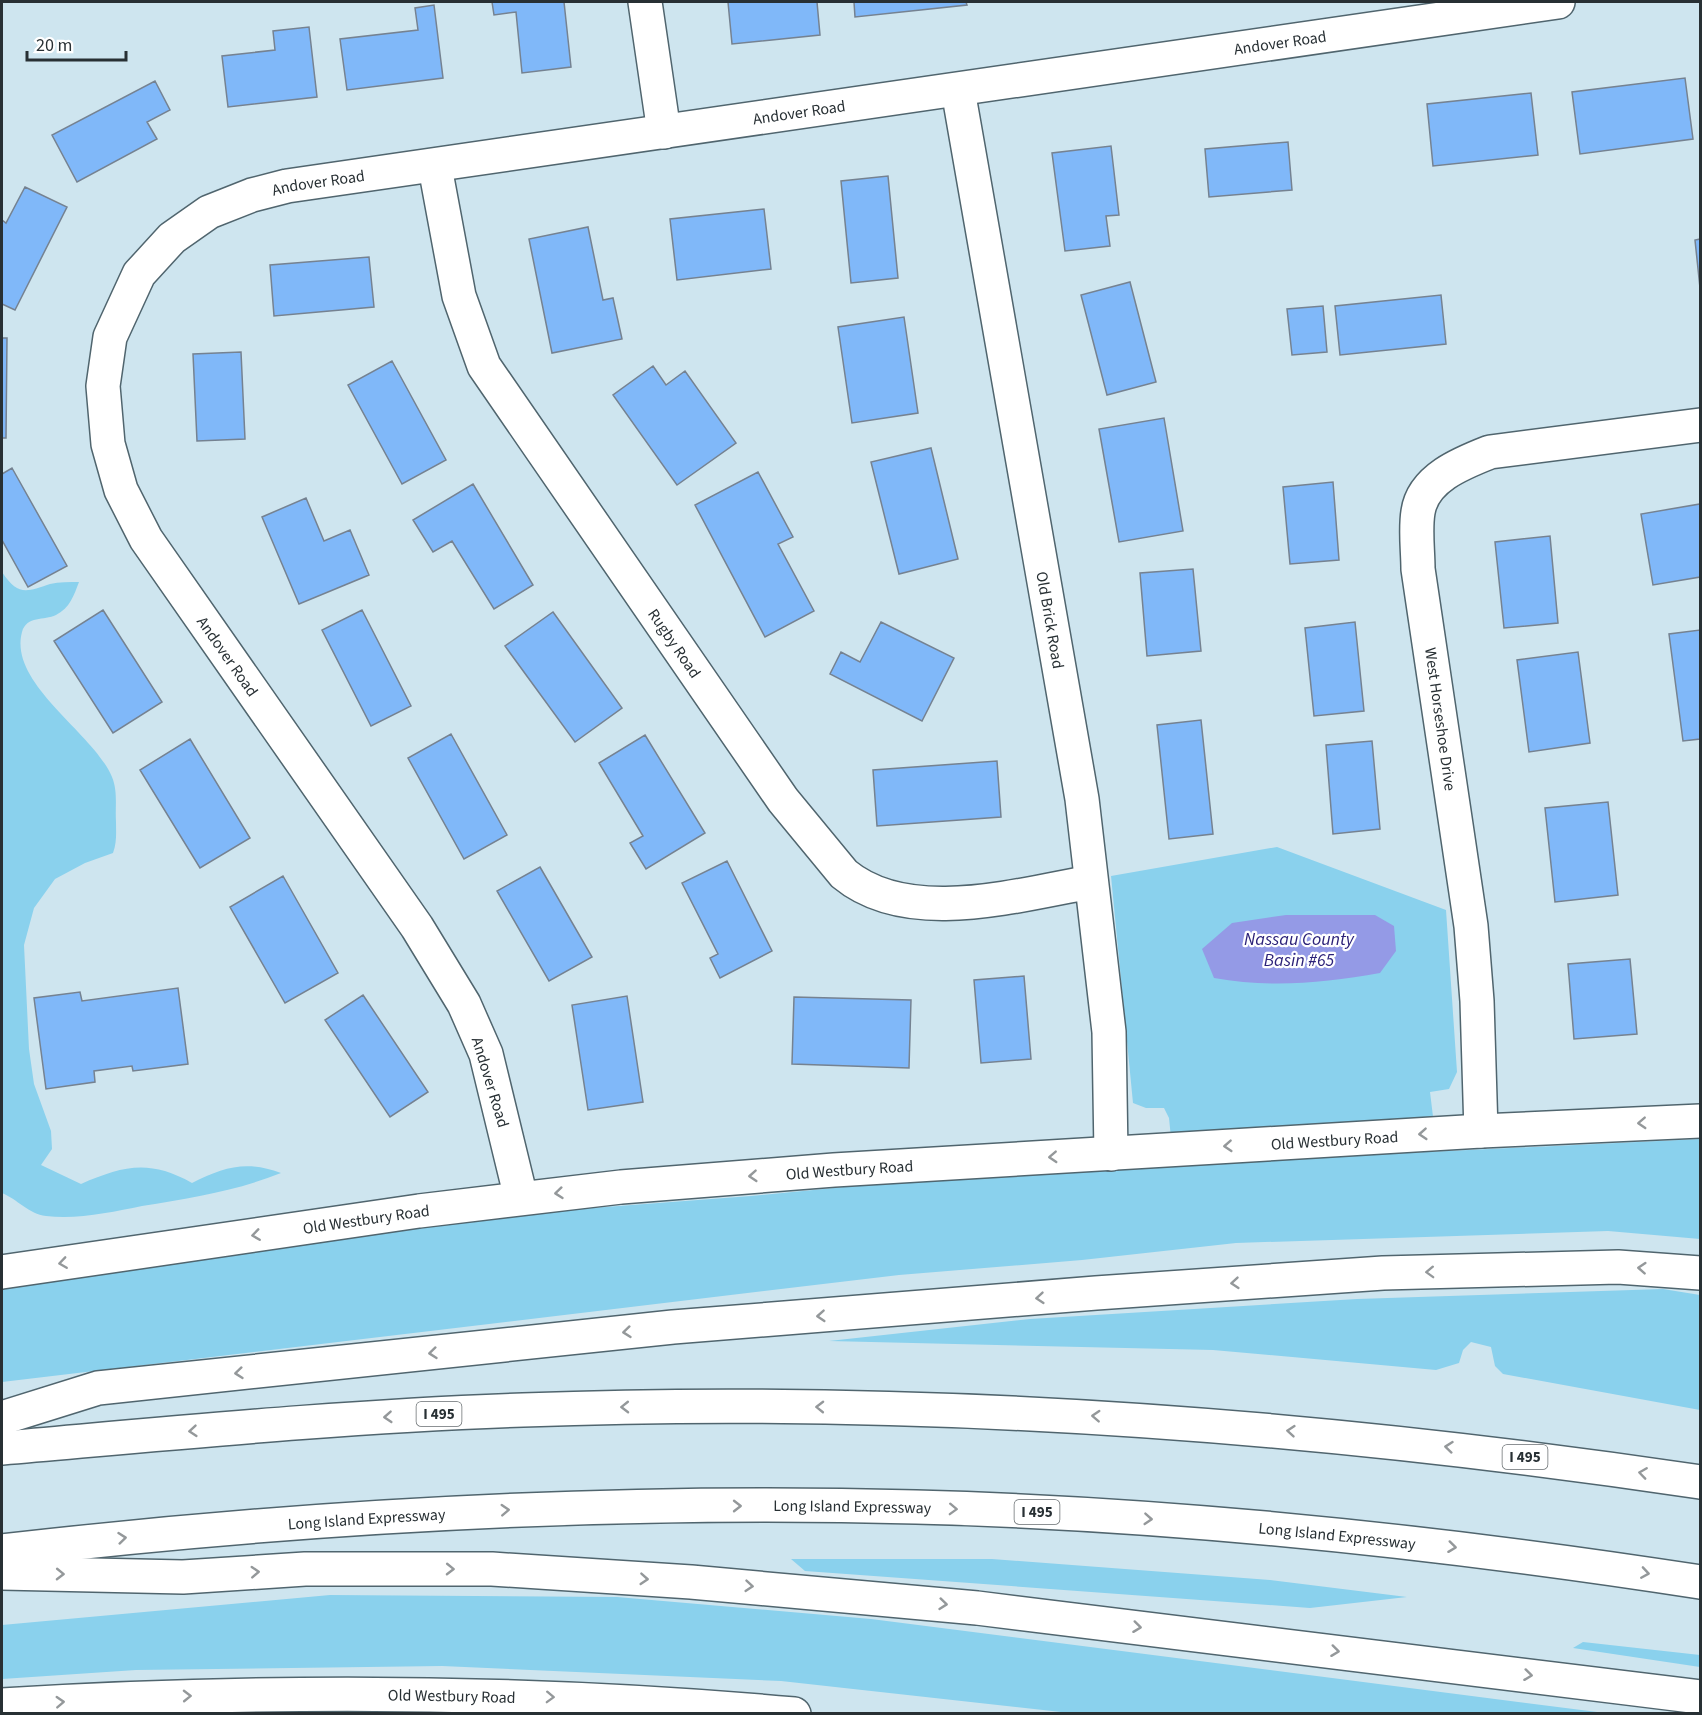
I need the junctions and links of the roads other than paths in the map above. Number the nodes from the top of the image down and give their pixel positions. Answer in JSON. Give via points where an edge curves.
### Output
{"nodes":[{"id":1,"x":645,"y":2,"type":"edge"},
{"id":2,"x":1558,"y":2,"type":"edge"},
{"id":3,"x":958,"y":90,"type":"junction"},
{"id":4,"x":664,"y":132,"type":"junction"},
{"id":5,"x":435,"y":167,"type":"junction"},
{"id":6,"x":1701,"y":425,"type":"edge"},
{"id":7,"x":1091,"y":882,"type":"junction"},
{"id":8,"x":1701,"y":1121,"type":"edge"},
{"id":9,"x":1481,"y":1131,"type":"junction"},
{"id":10,"x":1111,"y":1154,"type":"junction"},
{"id":11,"x":521,"y":1198,"type":"junction"},
{"id":12,"x":2,"y":1272,"type":"edge"},
{"id":13,"x":1701,"y":1273,"type":"edge"},
{"id":14,"x":2,"y":1418,"type":"edge"},
{"id":15,"x":2,"y":1448,"type":"edge"},
{"id":16,"x":1701,"y":1482,"type":"edge"},
{"id":17,"x":2,"y":1551,"type":"edge"},
{"id":18,"x":2,"y":1573,"type":"edge"},
{"id":19,"x":1701,"y":1582,"type":"edge"},
{"id":20,"x":1701,"y":1697,"type":"edge"},
{"id":21,"x":2,"y":1705,"type":"edge"},
{"id":22,"x":794,"y":1713,"type":"edge"}],
"edges":[{"from":1,"to":4,"type":"main road"},
{"from":2,"to":3,"type":"main road","name":"Andover Road"},
{"from":3,"to":4,"type":"main road","name":"Andover Road"},
{"from":3,"to":7,"type":"main road","name":"Old Brick Road","via":[[1082,799]]},
{"from":4,"to":5,"type":"main road","name":"Andover Road"},
{"from":5,"to":7,"type":"main road","name":"Rugby Road","via":[[459,296],[484,366],[783,800],[844,874],[882,895],[927,903],[982,901]]},
{"from":5,"to":11,"type":"main road","name":"Andover Road","via":[[287,186],[209,212],[172,238],[139,274],[110,337],[103,386],[108,444],[121,490],[146,539],[417,927],[464,1004],[486,1054]]},
{"from":6,"to":9,"type":"main road","name":"West Horseshoe Drive","via":[[1490,452],[1458,465],[1434,482],[1418,511],[1418,569],[1471,926]]},
{"from":7,"to":10,"type":"main road","name":"Old Brick Road","via":[[1109,1032]]},
{"from":8,"to":9,"type":"main road","name":"Old Westbury Road","one_way":true},
{"from":9,"to":10,"type":"main road","name":"Old Westbury Road","one_way":true},
{"from":10,"to":11,"type":"main road","name":"Old Westbury Road","one_way":true,"via":[[834,1170]]},
{"from":11,"to":12,"type":"main road","name":"Old Westbury Road","one_way":true},
{"from":13,"to":14,"type":"main road","one_way":true,"via":[[1618,1266],[1383,1273],[685,1326],[98,1389]]},
{"from":16,"to":15,"type":"main road","number":"I 495","one_way":true,"via":[[1469,1449],[1243,1426],[867,1408],[523,1410],[286,1423]]},
{"from":17,"to":19,"type":"main road","name":"Long Island Expressway","number":"I 495","one_way":true,"via":[[196,1530],[470,1512],[679,1506],[917,1507],[1156,1519],[1383,1539]]},
{"from":18,"to":20,"type":"main road","one_way":true,"via":[[183,1577],[305,1569],[492,1569],[709,1583],[977,1608]]},
{"from":21,"to":22,"type":"main road","name":"Old Westbury Road","one_way":true,"via":[[129,1697],[387,1693],[620,1700]]}]}
